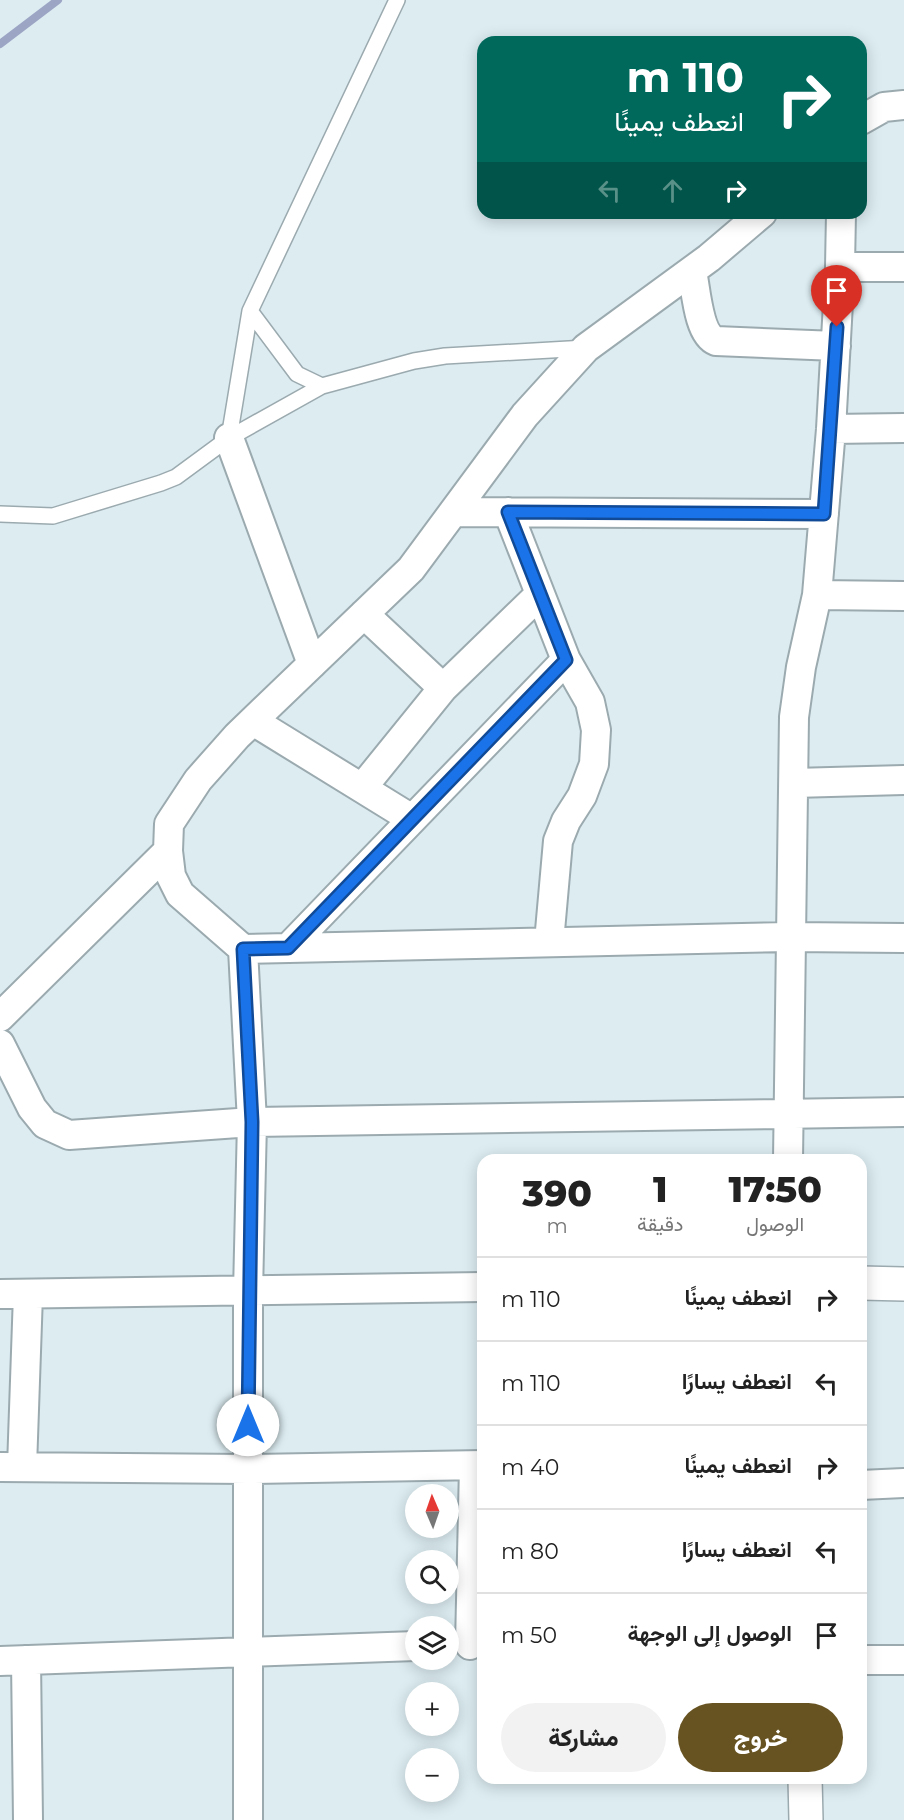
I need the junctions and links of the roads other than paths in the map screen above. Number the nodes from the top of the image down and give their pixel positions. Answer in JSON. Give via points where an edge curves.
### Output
{"nodes":[{"id":1,"x":397,"y":0,"type":"edge"},
{"id":2,"x":904,"y":105,"type":"edge"},
{"id":3,"x":867,"y":117,"type":"edge"},
{"id":4,"x":755,"y":219,"type":"edge"},
{"id":5,"x":841,"y":219,"type":"edge"},
{"id":6,"x":840,"y":267,"type":"junction"},
{"id":7,"x":904,"y":267,"type":"edge"},
{"id":8,"x":692,"y":271,"type":"junction"},
{"id":9,"x":250,"y":311,"type":"junction"},
{"id":10,"x":836,"y":346,"type":"junction"},
{"id":11,"x":586,"y":348,"type":"junction"},
{"id":12,"x":322,"y":387,"type":"junction"},
{"id":13,"x":904,"y":428,"type":"edge"},
{"id":14,"x":831,"y":429,"type":"junction"},
{"id":15,"x":229,"y":438,"type":"junction"},
{"id":16,"x":454,"y":512,"type":"junction"},
{"id":17,"x":508,"y":512,"type":"junction"},
{"id":18,"x":0,"y":514,"type":"edge"},
{"id":19,"x":824,"y":514,"type":"junction"},
{"id":20,"x":540,"y":594,"type":"junction"},
{"id":21,"x":817,"y":595,"type":"junction"},
{"id":22,"x":904,"y":596,"type":"edge"},
{"id":23,"x":364,"y":614,"type":"junction"},
{"id":24,"x":566,"y":660,"type":"junction"},
{"id":25,"x":312,"y":664,"type":"junction"},
{"id":26,"x":443,"y":688,"type":"junction"},
{"id":27,"x":252,"y":721,"type":"junction"},
{"id":28,"x":904,"y":780,"type":"edge"},
{"id":29,"x":794,"y":783,"type":"junction"},
{"id":30,"x":363,"y":788,"type":"junction"},
{"id":31,"x":412,"y":819,"type":"junction"},
{"id":32,"x":168,"y":851,"type":"junction"},
{"id":33,"x":789,"y":937,"type":"junction"},
{"id":34,"x":904,"y":938,"type":"edge"},
{"id":35,"x":549,"y":942,"type":"junction"},
{"id":36,"x":288,"y":948,"type":"junction"},
{"id":37,"x":243,"y":949,"type":"junction"},
{"id":38,"x":0,"y":1017,"type":"edge"},
{"id":39,"x":0,"y":1044,"type":"edge"},
{"id":40,"x":788,"y":1112,"type":"junction"},
{"id":41,"x":904,"y":1112,"type":"edge"},
{"id":42,"x":252,"y":1122,"type":"junction"},
{"id":43,"x":788,"y":1154,"type":"edge"},
{"id":44,"x":867,"y":1283,"type":"edge"},
{"id":45,"x":904,"y":1284,"type":"edge"},
{"id":46,"x":477,"y":1287,"type":"edge"},
{"id":47,"x":248,"y":1292,"type":"junction"},
{"id":48,"x":0,"y":1294,"type":"edge"},
{"id":49,"x":28,"y":1294,"type":"junction"},
{"id":50,"x":477,"y":1466,"type":"edge"},
{"id":51,"x":11,"y":1467,"type":"edge"},
{"id":52,"x":248,"y":1469,"type":"junction"},
{"id":53,"x":904,"y":1483,"type":"edge"},
{"id":54,"x":867,"y":1485,"type":"edge"},
{"id":55,"x":477,"y":1496,"type":"edge"},
{"id":56,"x":467,"y":1645,"type":"edge"},
{"id":57,"x":405,"y":1646,"type":"edge"},
{"id":58,"x":249,"y":1651,"type":"junction"},
{"id":59,"x":13,"y":1660,"type":"edge"},
{"id":60,"x":867,"y":1660,"type":"edge"},
{"id":61,"x":904,"y":1660,"type":"edge"},
{"id":62,"x":805,"y":1784,"type":"edge"},
{"id":63,"x":28,"y":1820,"type":"edge"},
{"id":64,"x":248,"y":1820,"type":"edge"},
{"id":65,"x":806,"y":1820,"type":"edge"}],
"edges":[{"from":1,"to":9,"type":"lane"},
{"from":2,"to":3,"type":"street","via":[[884,107]]},
{"from":4,"to":8,"type":"street"},
{"from":5,"to":6,"type":"street"},
{"from":6,"to":7,"type":"street"},
{"from":6,"to":10,"type":"street"},
{"from":8,"to":10,"type":"street","via":[[709,338]]},
{"from":8,"to":11,"type":"street"},
{"from":9,"to":12,"type":"lane","via":[[297,374]]},
{"from":9,"to":15,"type":"lane"},
{"from":10,"to":14,"type":"street"},
{"from":11,"to":12,"type":"lane","via":[[445,356]]},
{"from":11,"to":16,"type":"street","via":[[525,415]]},
{"from":12,"to":15,"type":"lane"},
{"from":13,"to":14,"type":"street"},
{"from":14,"to":19,"type":"street"},
{"from":15,"to":18,"type":"lane","via":[[176,477],[161,483],[53,516]]},
{"from":15,"to":25,"type":"street"},
{"from":16,"to":17,"type":"street"},
{"from":16,"to":23,"type":"street","via":[[411,569]]},
{"from":17,"to":19,"type":"street"},
{"from":17,"to":20,"type":"street"},
{"from":19,"to":21,"type":"street"},
{"from":20,"to":24,"type":"street"},
{"from":20,"to":26,"type":"street"},
{"from":21,"to":22,"type":"street"},
{"from":21,"to":29,"type":"street","via":[[794,717]]},
{"from":23,"to":25,"type":"street"},
{"from":23,"to":26,"type":"street"},
{"from":24,"to":31,"type":"street"},
{"from":24,"to":35,"type":"street","via":[[590,702],[596,730],[594,764],[558,841]]},
{"from":25,"to":27,"type":"street"},
{"from":26,"to":30,"type":"street"},
{"from":27,"to":30,"type":"street"},
{"from":27,"to":32,"type":"street","via":[[198,780],[180,806],[169,824]]},
{"from":28,"to":29,"type":"street"},
{"from":29,"to":33,"type":"street"},
{"from":30,"to":31,"type":"street"},
{"from":31,"to":36,"type":"street"},
{"from":32,"to":37,"type":"street","via":[[171,876],[180,894]]},
{"from":32,"to":38,"type":"street"},
{"from":33,"to":34,"type":"street"},
{"from":33,"to":35,"type":"street"},
{"from":33,"to":40,"type":"street"},
{"from":35,"to":36,"type":"street"},
{"from":36,"to":37,"type":"street"},
{"from":37,"to":42,"type":"street"},
{"from":39,"to":42,"type":"street","via":[[32,1108],[45,1124],[69,1135]]},
{"from":40,"to":41,"type":"street"},
{"from":40,"to":42,"type":"street"},
{"from":40,"to":43,"type":"street"},
{"from":42,"to":47,"type":"street"},
{"from":44,"to":45,"type":"street"},
{"from":46,"to":47,"type":"street"},
{"from":47,"to":49,"type":"street"},
{"from":47,"to":52,"type":"street"},
{"from":48,"to":49,"type":"street"},
{"from":49,"to":51,"type":"street"},
{"from":50,"to":52,"type":"street"},
{"from":51,"to":52,"type":"street"},
{"from":52,"to":58,"type":"street"},
{"from":53,"to":54,"type":"street"},
{"from":55,"to":56,"type":"street"},
{"from":57,"to":58,"type":"street"},
{"from":58,"to":59,"type":"street"},
{"from":58,"to":64,"type":"street"},
{"from":59,"to":63,"type":"street"},
{"from":60,"to":61,"type":"street"},
{"from":62,"to":65,"type":"street"}]}
